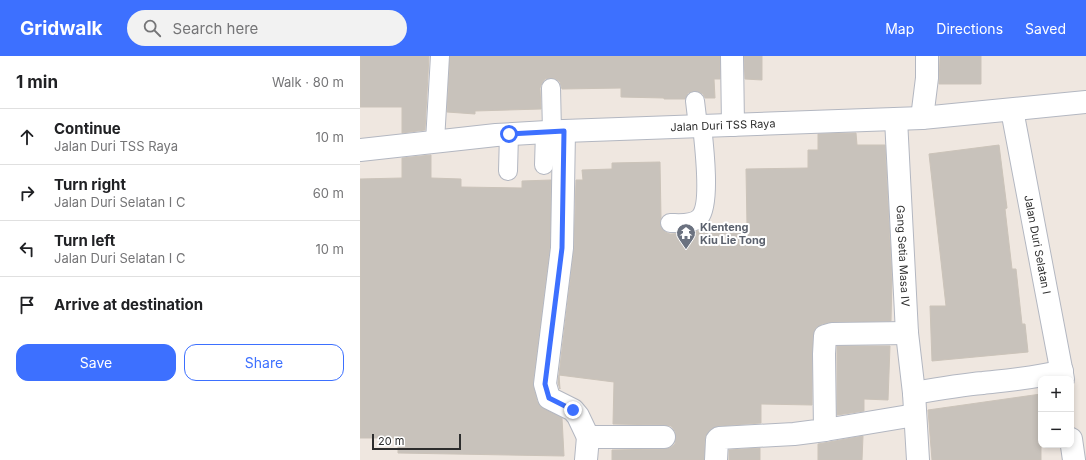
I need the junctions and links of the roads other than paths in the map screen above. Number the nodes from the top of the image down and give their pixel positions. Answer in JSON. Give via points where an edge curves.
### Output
{"nodes":[{"id":1,"x":440,"y":56,"type":"edge"},
{"id":2,"x":732,"y":56,"type":"edge"},
{"id":3,"x":927,"y":56,"type":"edge"},
{"id":4,"x":551,"y":88,"type":"dead end"},
{"id":5,"x":695,"y":101,"type":"dead end"},
{"id":6,"x":1086,"y":102,"type":"edge"},
{"id":7,"x":1012,"y":110,"type":"junction"},
{"id":8,"x":922,"y":118,"type":"junction"},
{"id":9,"x":896,"y":119,"type":"junction"},
{"id":10,"x":733,"y":125,"type":"junction"},
{"id":11,"x":700,"y":126,"type":"junction"},
{"id":12,"x":553,"y":131,"type":"junction"},
{"id":13,"x":509,"y":134,"type":"junction"},
{"id":14,"x":435,"y":141,"type":"junction"},
{"id":15,"x":360,"y":150,"type":"edge"},
{"id":16,"x":544,"y":165,"type":"dead end"},
{"id":17,"x":508,"y":171,"type":"dead end"},
{"id":18,"x":670,"y":223,"type":"dead end"},
{"id":19,"x":907,"y":333,"type":"junction"},
{"id":20,"x":1062,"y":375,"type":"edge"},
{"id":21,"x":914,"y":393,"type":"junction"},
{"id":22,"x":915,"y":415,"type":"junction"},
{"id":23,"x":825,"y":430,"type":"junction"},
{"id":24,"x":664,"y":436,"type":"dead end"},
{"id":25,"x":588,"y":437,"type":"junction"},
{"id":26,"x":1072,"y":448,"type":"edge"},
{"id":27,"x":586,"y":460,"type":"edge"},
{"id":28,"x":716,"y":460,"type":"edge"},
{"id":29,"x":918,"y":460,"type":"edge"},
{"id":30,"x":1074,"y":460,"type":"edge"}],
"edges":[{"from":1,"to":14,"type":"lane"},
{"from":2,"to":10,"type":"street"},
{"from":3,"to":8,"type":"street"},
{"from":4,"to":12,"type":"lane"},
{"from":5,"to":11,"type":"lane"},
{"from":6,"to":7,"type":"street","name":"Jalan Duri TSS Raya"},
{"from":7,"to":8,"type":"street","name":"Jalan Duri TSS Raya"},
{"from":7,"to":20,"type":"street","name":"Jalan Duri Selatan I"},
{"from":8,"to":9,"type":"street","name":"Jalan Duri TSS Raya"},
{"from":9,"to":10,"type":"street","name":"Jalan Duri TSS Raya"},
{"from":9,"to":19,"type":"street","name":"Gang Setia Masa IV"},
{"from":10,"to":11,"type":"street","name":"Jalan Duri TSS Raya"},
{"from":11,"to":12,"type":"street","name":"Jalan Duri TSS Raya"},
{"from":11,"to":18,"type":"lane","via":[[706,166],[703,209],[700,218],[691,222]]},
{"from":12,"to":13,"type":"street","name":"Jalan Duri TSS Raya"},
{"from":12,"to":16,"type":"lane"},
{"from":12,"to":25,"type":"street","via":[[562,248],[545,384],[549,398],[573,410]]},
{"from":13,"to":14,"type":"street","name":"Jalan Duri TSS Raya"},
{"from":13,"to":17,"type":"lane"},
{"from":14,"to":15,"type":"street","name":"Jalan Duri TSS Raya"},
{"from":19,"to":21,"type":"street","name":"Gang Setia Masa IV"},
{"from":19,"to":23,"type":"street","via":[[825,336]]},
{"from":20,"to":21,"type":"street","via":[[1045,375]]},
{"from":21,"to":22,"type":"street","name":"Gang Setia Masa IV"},
{"from":22,"to":23,"type":"street"},
{"from":22,"to":29,"type":"street","name":"Gang Setia Masa IV"},
{"from":23,"to":28,"type":"street","via":[[719,438]]},
{"from":24,"to":25,"type":"street"},
{"from":25,"to":27,"type":"street"},
{"from":26,"to":30,"type":"street"}]}
